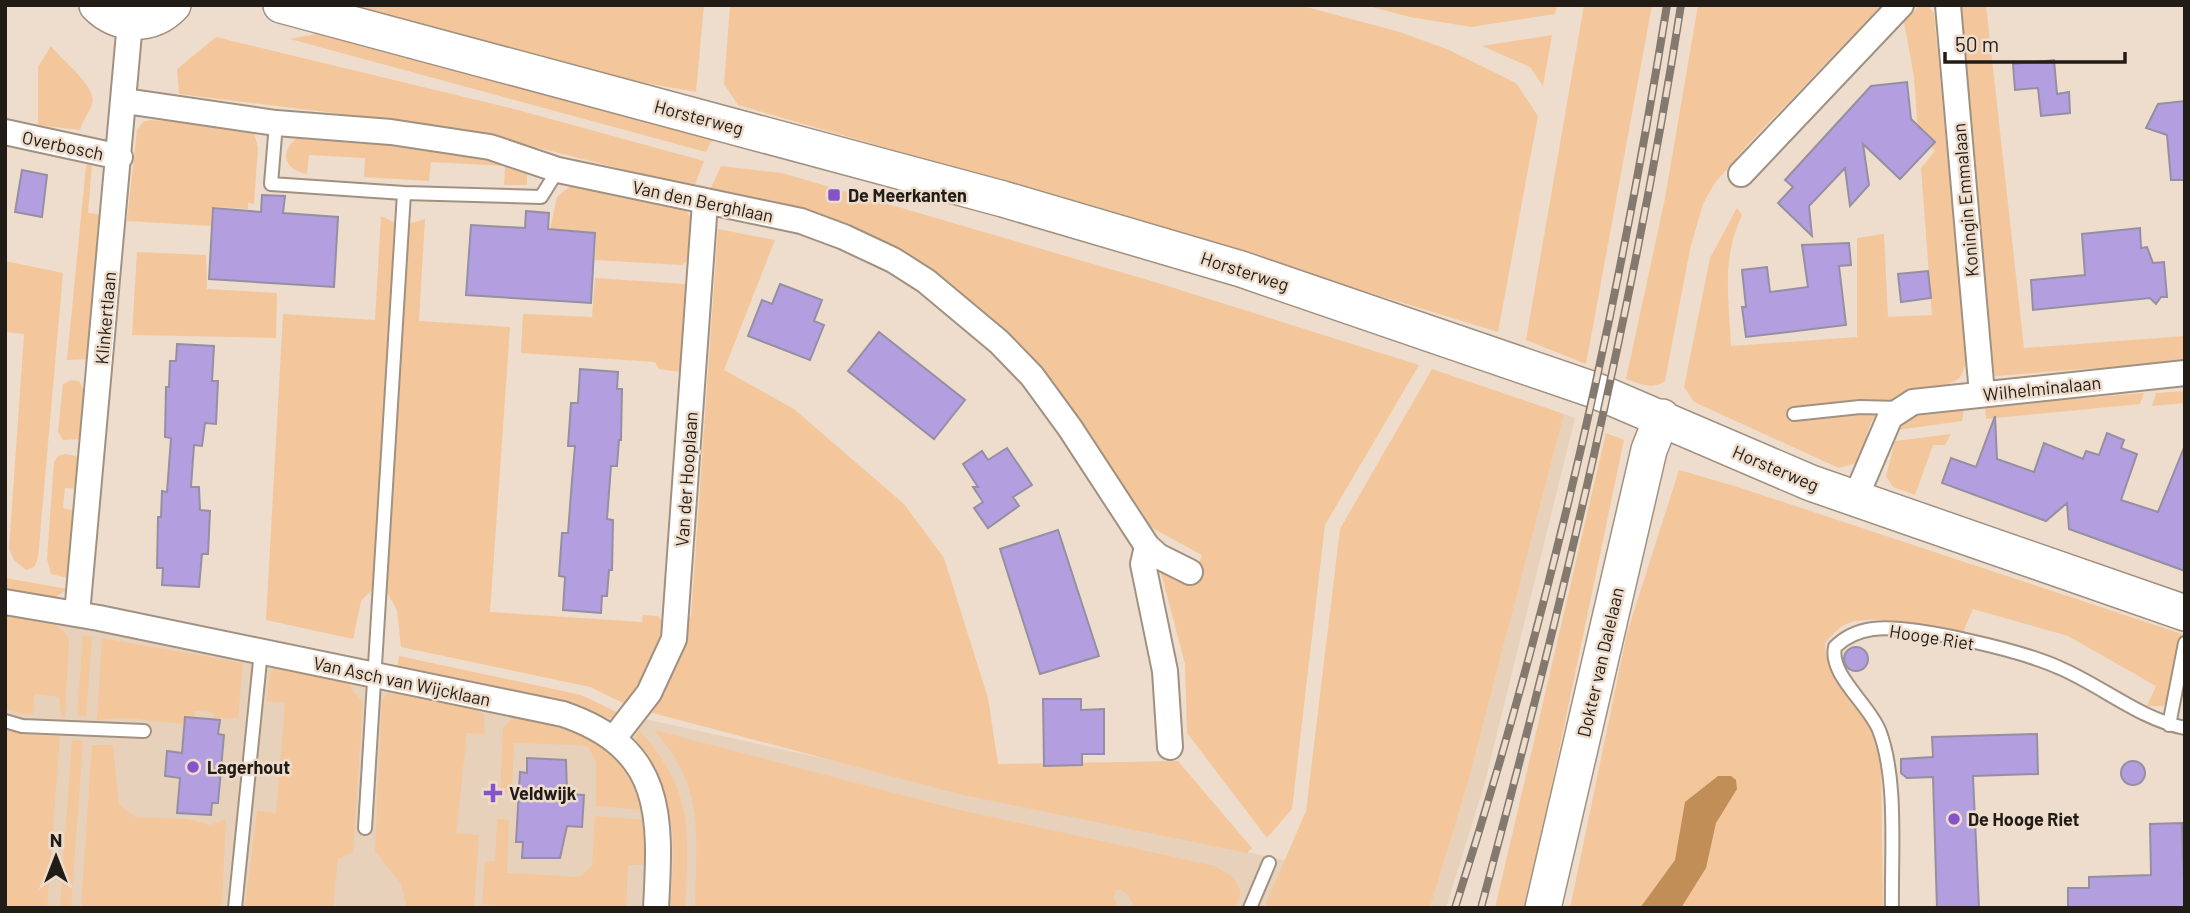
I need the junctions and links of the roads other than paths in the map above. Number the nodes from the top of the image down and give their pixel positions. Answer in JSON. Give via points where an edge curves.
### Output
{"nodes":[{"id":1,"x":97,"y":5,"type":"edge"},
{"id":2,"x":173,"y":5,"type":"edge"},
{"id":3,"x":281,"y":5,"type":"edge"},
{"id":4,"x":1901,"y":5,"type":"edge"},
{"id":5,"x":1948,"y":5,"type":"edge"},
{"id":6,"x":130,"y":22,"type":"junction"},
{"id":7,"x":125,"y":101,"type":"junction"},
{"id":8,"x":276,"y":123,"type":"junction"},
{"id":9,"x":5,"y":132,"type":"edge"},
{"id":10,"x":120,"y":157,"type":"junction"},
{"id":11,"x":558,"y":170,"type":"junction"},
{"id":12,"x":1741,"y":174,"type":"dead end"},
{"id":13,"x":404,"y":193,"type":"junction"},
{"id":14,"x":705,"y":202,"type":"junction"},
{"id":15,"x":2185,"y":373,"type":"edge"},
{"id":16,"x":1982,"y":394,"type":"junction"},
{"id":17,"x":1900,"y":408,"type":"junction"},
{"id":18,"x":1794,"y":414,"type":"dead end"},
{"id":19,"x":1662,"y":417,"type":"junction"},
{"id":20,"x":1855,"y":499,"type":"junction"},
{"id":21,"x":1147,"y":546,"type":"junction"},
{"id":22,"x":1190,"y":572,"type":"dead end"},
{"id":23,"x":5,"y":602,"type":"edge"},
{"id":24,"x":2185,"y":613,"type":"edge"},
{"id":25,"x":77,"y":614,"type":"junction"},
{"id":26,"x":2185,"y":643,"type":"edge"},
{"id":27,"x":261,"y":651,"type":"junction"},
{"id":28,"x":376,"y":676,"type":"junction"},
{"id":29,"x":5,"y":722,"type":"edge"},
{"id":30,"x":2169,"y":725,"type":"junction"},
{"id":31,"x":2185,"y":728,"type":"edge"},
{"id":32,"x":144,"y":731,"type":"dead end"},
{"id":33,"x":614,"y":738,"type":"junction"},
{"id":34,"x":1170,"y":747,"type":"dead end"},
{"id":35,"x":365,"y":828,"type":"dead end"},
{"id":36,"x":1269,"y":863,"type":"dead end"},
{"id":37,"x":234,"y":908,"type":"edge"},
{"id":38,"x":656,"y":908,"type":"edge"},
{"id":39,"x":1250,"y":908,"type":"edge"},
{"id":40,"x":1542,"y":908,"type":"edge"},
{"id":41,"x":1892,"y":908,"type":"edge"}],
"edges":[{"from":1,"to":6,"type":"main road","via":[[113,18]]},
{"from":2,"to":6,"type":"main road","via":[[149,21]]},
{"from":3,"to":19,"type":"main road","name":"Horsterweg","via":[[1157,242],[1502,356]]},
{"from":4,"to":12,"type":"street"},
{"from":5,"to":16,"type":"street","name":"Koningin Emmalaan"},
{"from":6,"to":7,"type":"street","name":"Klinkertlaan"},
{"from":7,"to":8,"type":"street","name":"Van den Berghlaan"},
{"from":7,"to":10,"type":"street","name":"Klinkertlaan"},
{"from":8,"to":11,"type":"street","name":"Van den Berghlaan","via":[[431,137],[512,152]]},
{"from":8,"to":13,"type":"lane","via":[[271,184]]},
{"from":9,"to":10,"type":"street","name":"Overbosch"},
{"from":10,"to":25,"type":"street","name":"Klinkertlaan"},
{"from":11,"to":13,"type":"lane","via":[[541,197]]},
{"from":11,"to":14,"type":"street","name":"Van den Berghlaan"},
{"from":13,"to":28,"type":"lane"},
{"from":14,"to":21,"type":"street","name":"Van den Berghlaan","via":[[801,221],[893,260],[926,281],[1032,376]]},
{"from":14,"to":33,"type":"street","name":"Van der Hooplaan","via":[[674,639],[649,693]]},
{"from":15,"to":16,"type":"street","name":"Wilhelminalaan"},
{"from":16,"to":17,"type":"street","name":"Wilhelminalaan","via":[[1926,399]]},
{"from":17,"to":18,"type":"lane","name":"Wilhelminalaan"},
{"from":17,"to":20,"type":"street","via":[[1880,436]]},
{"from":19,"to":20,"type":"main road","name":"Horsterweg"},
{"from":19,"to":40,"type":"main road","name":"Dokter van Dalelaan","via":[[1649,450]]},
{"from":20,"to":24,"type":"main road","name":"Horsterweg"},
{"from":21,"to":22,"type":"street","name":"Van den Berghlaan"},
{"from":21,"to":34,"type":"street","via":[[1143,564],[1165,671]]},
{"from":23,"to":25,"type":"street","name":"Van Asch van Wijcklaan"},
{"from":25,"to":27,"type":"street","name":"Van Asch van Wijcklaan"},
{"from":26,"to":30,"type":"lane"},
{"from":27,"to":28,"type":"street","name":"Van Asch van Wijcklaan"},
{"from":27,"to":37,"type":"lane"},
{"from":28,"to":33,"type":"street","name":"Van Asch van Wijcklaan","via":[[563,714]]},
{"from":28,"to":35,"type":"lane"},
{"from":29,"to":32,"type":"lane"},
{"from":30,"to":31,"type":"lane","name":"Hooge Riet"},
{"from":30,"to":41,"type":"lane","name":"Hooge Riet","via":[[2058,666],[2026,657],[1890,628],[1843,638],[1835,647],[1835,669],[1874,720],[1888,754]]},
{"from":33,"to":38,"type":"street","name":"Van Asch van Wijcklaan","via":[[644,775],[654,797],[660,842]]},
{"from":36,"to":39,"type":"lane"}]}
